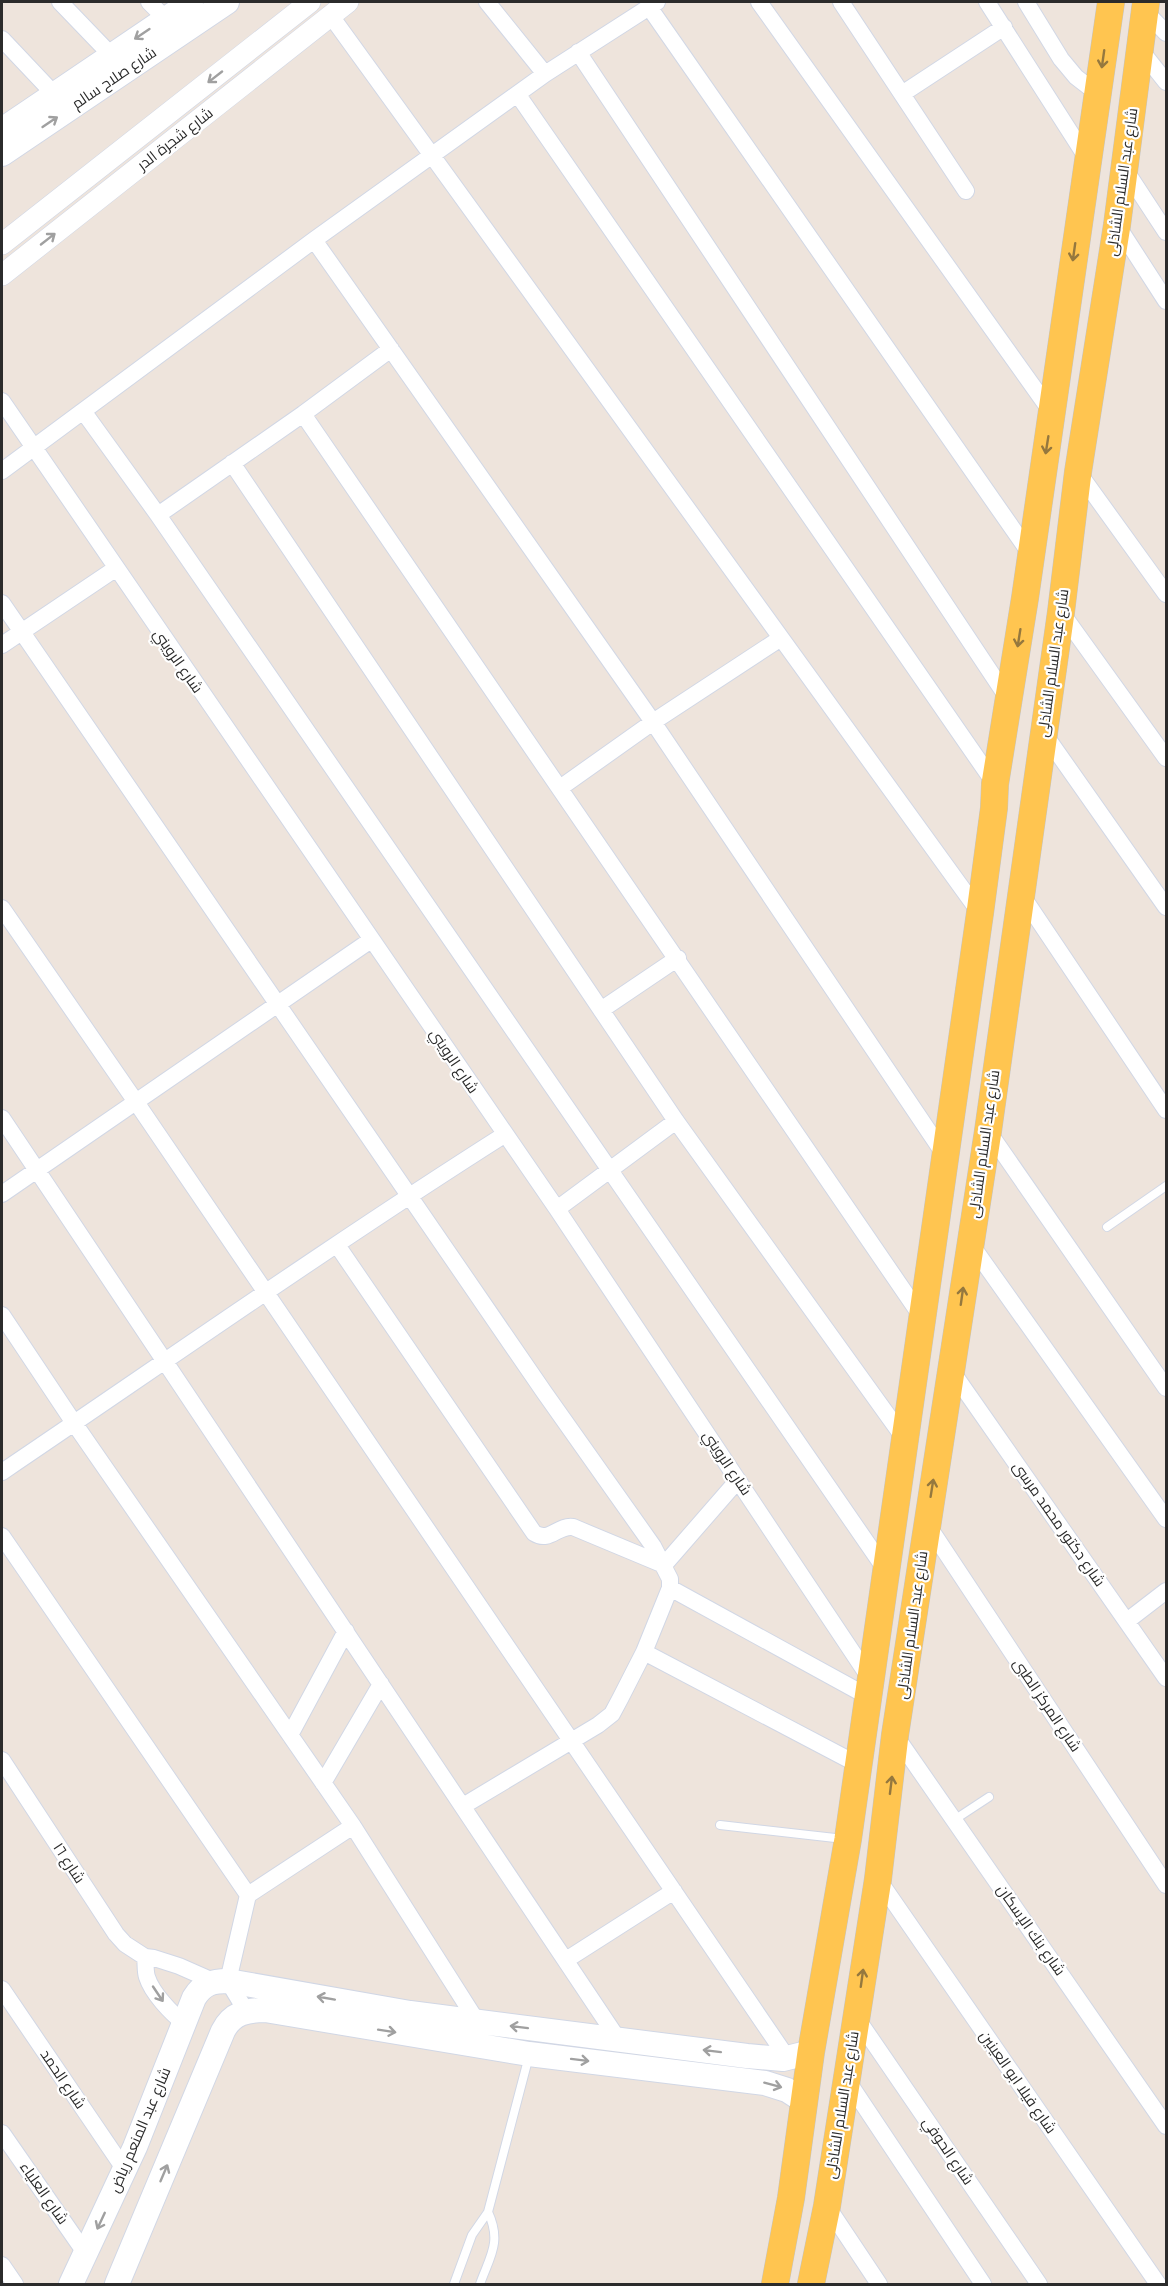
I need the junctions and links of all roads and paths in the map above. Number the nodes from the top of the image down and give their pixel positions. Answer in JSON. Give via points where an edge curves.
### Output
{"nodes":[{"id":1,"x":60,"y":2,"type":"edge"},
{"id":2,"x":190,"y":2,"type":"edge"},
{"id":3,"x":226,"y":2,"type":"edge"},
{"id":4,"x":310,"y":2,"type":"edge"},
{"id":5,"x":348,"y":2,"type":"edge"},
{"id":6,"x":487,"y":2,"type":"edge"},
{"id":7,"x":759,"y":2,"type":"edge"},
{"id":8,"x":841,"y":2,"type":"edge"},
{"id":9,"x":987,"y":2,"type":"edge"},
{"id":10,"x":1026,"y":2,"type":"edge"},
{"id":11,"x":1111,"y":2,"type":"edge"},
{"id":12,"x":653,"y":4,"type":"edge"},
{"id":13,"x":1145,"y":6,"type":"edge"},
{"id":14,"x":158,"y":10,"type":"edge"},
{"id":15,"x":331,"y":16,"type":"junction"},
{"id":16,"x":1004,"y":27,"type":"junction"},
{"id":17,"x":1167,"y":33,"type":"edge"},
{"id":18,"x":267,"y":36,"type":"junction"},
{"id":19,"x":2,"y":39,"type":"edge"},
{"id":20,"x":1139,"y":48,"type":"junction"},
{"id":21,"x":578,"y":52,"type":"junction"},
{"id":22,"x":111,"y":55,"type":"junction"},
{"id":23,"x":282,"y":55,"type":"junction"},
{"id":24,"x":238,"y":58,"type":"junction"},
{"id":25,"x":544,"y":74,"type":"junction"},
{"id":26,"x":253,"y":78,"type":"junction"},
{"id":27,"x":1167,"y":82,"type":"edge"},
{"id":28,"x":54,"y":94,"type":"junction"},
{"id":29,"x":902,"y":94,"type":"junction"},
{"id":30,"x":1098,"y":94,"type":"junction"},
{"id":31,"x":518,"y":95,"type":"junction"},
{"id":32,"x":4,"y":125,"type":"edge"},
{"id":33,"x":2,"y":154,"type":"edge"},
{"id":34,"x":433,"y":156,"type":"junction"},
{"id":35,"x":1088,"y":160,"type":"junction"},
{"id":36,"x":1124,"y":168,"type":"junction"},
{"id":37,"x":966,"y":191,"type":"dead end"},
{"id":38,"x":1117,"y":225,"type":"junction"},
{"id":39,"x":1167,"y":232,"type":"edge"},
{"id":40,"x":314,"y":240,"type":"junction"},
{"id":41,"x":2,"y":244,"type":"edge"},
{"id":42,"x":2,"y":274,"type":"edge"},
{"id":43,"x":1167,"y":301,"type":"edge"},
{"id":44,"x":391,"y":349,"type":"junction"},
{"id":45,"x":2,"y":401,"type":"edge"},
{"id":46,"x":83,"y":411,"type":"junction"},
{"id":47,"x":1052,"y":413,"type":"junction"},
{"id":48,"x":303,"y":414,"type":"junction"},
{"id":49,"x":32,"y":449,"type":"junction"},
{"id":50,"x":232,"y":463,"type":"junction"},
{"id":51,"x":2,"y":471,"type":"edge"},
{"id":52,"x":1078,"y":472,"type":"junction"},
{"id":53,"x":158,"y":515,"type":"junction"},
{"id":54,"x":1031,"y":555,"type":"junction"},
{"id":55,"x":115,"y":569,"type":"junction"},
{"id":56,"x":1167,"y":594,"type":"edge"},
{"id":57,"x":2,"y":603,"type":"edge"},
{"id":58,"x":1061,"y":612,"type":"junction"},
{"id":59,"x":21,"y":632,"type":"junction"},
{"id":60,"x":781,"y":638,"type":"junction"},
{"id":61,"x":2,"y":645,"type":"edge"},
{"id":62,"x":1009,"y":701,"type":"junction"},
{"id":63,"x":652,"y":722,"type":"junction"},
{"id":64,"x":1043,"y":732,"type":"junction"},
{"id":65,"x":1167,"y":758,"type":"edge"},
{"id":66,"x":995,"y":784,"type":"junction"},
{"id":67,"x":560,"y":788,"type":"junction"},
{"id":68,"x":988,"y":846,"type":"junction"},
{"id":69,"x":1026,"y":853,"type":"junction"},
{"id":70,"x":1020,"y":894,"type":"junction"},
{"id":71,"x":1167,"y":907,"type":"edge"},
{"id":72,"x":2,"y":908,"type":"edge"},
{"id":73,"x":980,"y":913,"type":"junction"},
{"id":74,"x":370,"y":940,"type":"junction"},
{"id":75,"x":678,"y":958,"type":"junction"},
{"id":76,"x":277,"y":1005,"type":"junction"},
{"id":77,"x":601,"y":1010,"type":"junction"},
{"id":78,"x":136,"y":1102,"type":"junction"},
{"id":79,"x":1167,"y":1110,"type":"edge"},
{"id":80,"x":2,"y":1118,"type":"edge"},
{"id":81,"x":676,"y":1121,"type":"junction"},
{"id":82,"x":988,"y":1131,"type":"junction"},
{"id":83,"x":504,"y":1135,"type":"junction"},
{"id":84,"x":944,"y":1154,"type":"junction"},
{"id":85,"x":36,"y":1170,"type":"junction"},
{"id":86,"x":611,"y":1170,"type":"junction"},
{"id":87,"x":1167,"y":1186,"type":"edge"},
{"id":88,"x":2,"y":1194,"type":"edge"},
{"id":89,"x":408,"y":1196,"type":"junction"},
{"id":90,"x":557,"y":1209,"type":"junction"},
{"id":91,"x":1107,"y":1227,"type":"dead end"},
{"id":92,"x":970,"y":1243,"type":"junction"},
{"id":93,"x":337,"y":1245,"type":"junction"},
{"id":94,"x":266,"y":1293,"type":"junction"},
{"id":95,"x":2,"y":1315,"type":"edge"},
{"id":96,"x":921,"y":1316,"type":"junction"},
{"id":97,"x":164,"y":1360,"type":"junction"},
{"id":98,"x":951,"y":1370,"type":"junction"},
{"id":99,"x":1167,"y":1388,"type":"edge"},
{"id":100,"x":74,"y":1423,"type":"junction"},
{"id":101,"x":904,"y":1438,"type":"junction"},
{"id":102,"x":2,"y":1472,"type":"edge"},
{"id":103,"x":738,"y":1480,"type":"junction"},
{"id":104,"x":1167,"y":1519,"type":"edge"},
{"id":105,"x":927,"y":1524,"type":"junction"},
{"id":106,"x":2,"y":1536,"type":"edge"},
{"id":107,"x":664,"y":1565,"type":"junction"},
{"id":108,"x":885,"y":1569,"type":"junction"},
{"id":109,"x":670,"y":1588,"type":"junction"},
{"id":110,"x":1167,"y":1591,"type":"edge"},
{"id":111,"x":1126,"y":1621,"type":"junction"},
{"id":112,"x":346,"y":1631,"type":"junction"},
{"id":113,"x":644,"y":1652,"type":"junction"},
{"id":114,"x":1167,"y":1678,"type":"edge"},
{"id":115,"x":381,"y":1683,"type":"junction"},
{"id":116,"x":868,"y":1687,"type":"junction"},
{"id":117,"x":290,"y":1735,"type":"junction"},
{"id":118,"x":895,"y":1735,"type":"junction"},
{"id":119,"x":571,"y":1741,"type":"junction"},
{"id":120,"x":2,"y":1760,"type":"edge"},
{"id":121,"x":857,"y":1764,"type":"junction"},
{"id":122,"x":323,"y":1783,"type":"junction"},
{"id":123,"x":989,"y":1797,"type":"dead end"},
{"id":124,"x":463,"y":1806,"type":"junction"},
{"id":125,"x":954,"y":1820,"type":"junction"},
{"id":126,"x":720,"y":1825,"type":"dead end"},
{"id":127,"x":353,"y":1826,"type":"junction"},
{"id":128,"x":846,"y":1846,"type":"junction"},
{"id":129,"x":878,"y":1880,"type":"junction"},
{"id":130,"x":1167,"y":1885,"type":"edge"},
{"id":131,"x":674,"y":1891,"type":"junction"},
{"id":132,"x":248,"y":1895,"type":"junction"},
{"id":133,"x":832,"y":1924,"type":"junction"},
{"id":134,"x":869,"y":1929,"type":"junction"},
{"id":135,"x":145,"y":1957,"type":"junction"},
{"id":136,"x":566,"y":1960,"type":"junction"},
{"id":137,"x":221,"y":1981,"type":"junction"},
{"id":138,"x":2,"y":1989,"type":"edge"},
{"id":139,"x":246,"y":2011,"type":"junction"},
{"id":140,"x":856,"y":2017,"type":"junction"},
{"id":141,"x":184,"y":2023,"type":"junction"},
{"id":142,"x":478,"y":2023,"type":"junction"},
{"id":143,"x":618,"y":2039,"type":"junction"},
{"id":144,"x":529,"y":2054,"type":"junction"},
{"id":145,"x":747,"y":2056,"type":"junction"},
{"id":146,"x":800,"y":2056,"type":"junction"},
{"id":147,"x":744,"y":2080,"type":"junction"},
{"id":148,"x":847,"y":2080,"type":"junction"},
{"id":149,"x":804,"y":2101,"type":"junction"},
{"id":150,"x":1167,"y":2126,"type":"edge"},
{"id":151,"x":2,"y":2133,"type":"edge"},
{"id":152,"x":125,"y":2170,"type":"junction"},
{"id":153,"x":827,"y":2206,"type":"junction"},
{"id":154,"x":489,"y":2212,"type":"junction"},
{"id":155,"x":86,"y":2254,"type":"junction"},
{"id":156,"x":2,"y":2265,"type":"edge"},
{"id":157,"x":15,"y":2284,"type":"edge"},
{"id":158,"x":71,"y":2284,"type":"edge"},
{"id":159,"x":117,"y":2284,"type":"edge"},
{"id":160,"x":454,"y":2284,"type":"edge"},
{"id":161,"x":480,"y":2284,"type":"edge"},
{"id":162,"x":775,"y":2284,"type":"edge"},
{"id":163,"x":811,"y":2284,"type":"edge"},
{"id":164,"x":879,"y":2284,"type":"edge"},
{"id":165,"x":983,"y":2284,"type":"edge"},
{"id":166,"x":1039,"y":2284,"type":"edge"},
{"id":167,"x":1158,"y":2284,"type":"edge"}],
"edges":[{"from":1,"to":22,"type":"street"},
{"from":2,"to":14,"type":"main road","name":"شارع صلاح سالم"},
{"from":33,"to":3,"type":"main road","name":"شارع صلاح سالم","one_way":true},
{"from":4,"to":18,"type":"street","name":"شارع شجرة الدر"},
{"from":5,"to":15,"type":"street","name":"شارع شجرة الدر"},
{"from":6,"to":25,"type":"street"},
{"from":7,"to":47,"type":"street"},
{"from":8,"to":29,"type":"street"},
{"from":9,"to":16,"type":"street"},
{"from":10,"to":30,"type":"street","via":[[1061,59]]},
{"from":11,"to":30,"type":"main road","one_way":true},
{"from":12,"to":21,"type":"street"},
{"from":12,"to":54,"type":"street"},
{"from":13,"to":17,"type":"street"},
{"from":13,"to":20,"type":"main road","name":"شارع عبد السلام الشاذلى"},
{"from":14,"to":22,"type":"main road","name":"شارع صلاح سالم","one_way":true},
{"from":15,"to":23,"type":"street","name":"شارع شجرة الدر"},
{"from":15,"to":34,"type":"street"},
{"from":16,"to":29,"type":"street"},
{"from":16,"to":35,"type":"street"},
{"from":18,"to":23,"type":"street"},
{"from":18,"to":24,"type":"street","name":"شارع شجرة الدر"},
{"from":19,"to":28,"type":"street"},
{"from":20,"to":27,"type":"street"},
{"from":20,"to":36,"type":"main road","name":"شارع عبد السلام الشاذلى"},
{"from":21,"to":25,"type":"street"},
{"from":21,"to":62,"type":"street"},
{"from":22,"to":28,"type":"main road","name":"شارع صلاح سالم"},
{"from":23,"to":26,"type":"street","name":"شارع شجرة الدر"},
{"from":24,"to":26,"type":"street"},
{"from":24,"to":41,"type":"street","name":"شارع شجرة الدر","one_way":true},
{"from":25,"to":31,"type":"street"},
{"from":42,"to":26,"type":"street","name":"شارع شجرة الدر","one_way":true},
{"from":28,"to":32,"type":"main road","name":"شارع صلاح سالم"},
{"from":29,"to":37,"type":"street"},
{"from":30,"to":35,"type":"main road"},
{"from":31,"to":34,"type":"street"},
{"from":31,"to":66,"type":"street"},
{"from":34,"to":40,"type":"street"},
{"from":34,"to":60,"type":"street"},
{"from":35,"to":47,"type":"main road","one_way":true},
{"from":36,"to":38,"type":"main road","name":"شارع عبد السلام الشاذلى"},
{"from":36,"to":39,"type":"street"},
{"from":38,"to":43,"type":"street"},
{"from":38,"to":52,"type":"main road","name":"شارع عبد السلام الشاذلى"},
{"from":40,"to":44,"type":"street"},
{"from":40,"to":46,"type":"street"},
{"from":44,"to":48,"type":"street"},
{"from":44,"to":63,"type":"street"},
{"from":45,"to":49,"type":"street","name":"شارع الرويني"},
{"from":46,"to":49,"type":"street"},
{"from":46,"to":53,"type":"street"},
{"from":47,"to":54,"type":"main road","one_way":true},
{"from":48,"to":50,"type":"street"},
{"from":48,"to":67,"type":"street"},
{"from":49,"to":51,"type":"street"},
{"from":49,"to":55,"type":"street","name":"شارع الرويني"},
{"from":50,"to":53,"type":"street"},
{"from":50,"to":77,"type":"street"},
{"from":52,"to":56,"type":"street"},
{"from":52,"to":58,"type":"main road","name":"شارع عبد السلام الشاذلى"},
{"from":53,"to":86,"type":"street"},
{"from":54,"to":62,"type":"main road","one_way":true},
{"from":55,"to":59,"type":"street"},
{"from":55,"to":74,"type":"street","name":"شارع الرويني"},
{"from":57,"to":59,"type":"street"},
{"from":58,"to":64,"type":"main road","name":"شارع عبد السلام الشاذلى"},
{"from":58,"to":65,"type":"street"},
{"from":59,"to":61,"type":"street"},
{"from":59,"to":76,"type":"street"},
{"from":60,"to":63,"type":"street"},
{"from":60,"to":73,"type":"street"},
{"from":62,"to":66,"type":"main road"},
{"from":63,"to":67,"type":"street"},
{"from":63,"to":84,"type":"street"},
{"from":64,"to":69,"type":"main road","name":"شارع عبد السلام الشاذلى"},
{"from":64,"to":71,"type":"street"},
{"from":66,"to":68,"type":"main road"},
{"from":67,"to":75,"type":"street"},
{"from":68,"to":69,"type":"main road"},
{"from":68,"to":73,"type":"main road"},
{"from":69,"to":70,"type":"main road","name":"شارع عبد السلام الشاذلى"},
{"from":70,"to":79,"type":"street"},
{"from":70,"to":82,"type":"main road","name":"شارع عبد السلام الشاذلى"},
{"from":72,"to":78,"type":"street"},
{"from":73,"to":84,"type":"main road"},
{"from":74,"to":76,"type":"street"},
{"from":74,"to":83,"type":"street","name":"شارع الرويني"},
{"from":75,"to":77,"type":"street"},
{"from":75,"to":96,"type":"street"},
{"from":76,"to":78,"type":"street"},
{"from":76,"to":89,"type":"street"},
{"from":77,"to":81,"type":"street"},
{"from":78,"to":85,"type":"street"},
{"from":78,"to":94,"type":"street"},
{"from":80,"to":85,"type":"street"},
{"from":81,"to":86,"type":"street"},
{"from":81,"to":101,"type":"street"},
{"from":82,"to":92,"type":"main road","name":"شارع عبد السلام الشاذلى"},
{"from":82,"to":99,"type":"street"},
{"from":83,"to":89,"type":"street"},
{"from":83,"to":90,"type":"street","name":"شارع الرويني"},
{"from":84,"to":96,"type":"main road"},
{"from":85,"to":88,"type":"street"},
{"from":85,"to":97,"type":"street"},
{"from":86,"to":90,"type":"street"},
{"from":86,"to":108,"type":"street"},
{"from":87,"to":91,"type":"lane"},
{"from":89,"to":93,"type":"street"},
{"from":89,"to":107,"type":"street"},
{"from":90,"to":103,"type":"street","name":"شارع الرويني"},
{"from":98,"to":92,"type":"main road","name":"شارع عبد السلام الشاذلى","one_way":true},
{"from":92,"to":104,"type":"street"},
{"from":93,"to":94,"type":"street"},
{"from":93,"to":107,"type":"street","via":[[534,1533],[541,1538],[573,1527]]},
{"from":94,"to":97,"type":"street"},
{"from":94,"to":119,"type":"street"},
{"from":95,"to":100,"type":"street"},
{"from":96,"to":101,"type":"main road"},
{"from":97,"to":100,"type":"street"},
{"from":97,"to":112,"type":"street"},
{"from":105,"to":98,"type":"main road","name":"شارع عبد السلام الشاذلى","one_way":true},
{"from":98,"to":111,"type":"street","name":"شارع دكتور محمد مرسى"},
{"from":100,"to":102,"type":"street"},
{"from":100,"to":117,"type":"street"},
{"from":101,"to":108,"type":"main road"},
{"from":103,"to":107,"type":"street"},
{"from":103,"to":116,"type":"street","name":"شارع الرويني"},
{"from":105,"to":118,"type":"main road","name":"شارع عبد السلام الشاذلى"},
{"from":105,"to":130,"type":"street","name":"شارع المركز الطبى"},
{"from":106,"to":132,"type":"street"},
{"from":107,"to":109,"type":"street"},
{"from":108,"to":116,"type":"main road"},
{"from":109,"to":113,"type":"street"},
{"from":109,"to":116,"type":"street"},
{"from":110,"to":111,"type":"street"},
{"from":111,"to":114,"type":"street","name":"شارع دكتور محمد مرسى"},
{"from":112,"to":115,"type":"street"},
{"from":112,"to":117,"type":"street"},
{"from":113,"to":119,"type":"street","via":[[612,1714]]},
{"from":113,"to":121,"type":"street"},
{"from":115,"to":122,"type":"street"},
{"from":115,"to":124,"type":"street"},
{"from":116,"to":121,"type":"main road"},
{"from":117,"to":122,"type":"street"},
{"from":118,"to":125,"type":"street","name":"شارع بنك الإسكان"},
{"from":129,"to":118,"type":"main road","name":"شارع عبد السلام الشاذلى","one_way":true},
{"from":119,"to":124,"type":"street"},
{"from":119,"to":131,"type":"street"},
{"from":120,"to":135,"type":"street","name":"شارع ١٦","via":[[116,1934]]},
{"from":121,"to":128,"type":"main road"},
{"from":122,"to":127,"type":"street"},
{"from":123,"to":125,"type":"lane"},
{"from":124,"to":136,"type":"street"},
{"from":125,"to":150,"type":"street","name":"شارع بنك الإسكان"},
{"from":126,"to":128,"type":"lane"},
{"from":127,"to":132,"type":"street"},
{"from":127,"to":142,"type":"street"},
{"from":128,"to":129,"type":"main road","via":[[857,1865]]},
{"from":128,"to":133,"type":"main road"},
{"from":129,"to":134,"type":"main road","name":"شارع عبد السلام الشاذلى"},
{"from":129,"to":167,"type":"street","name":"شارع فيلا ابو العينين"},
{"from":131,"to":136,"type":"street"},
{"from":131,"to":146,"type":"street"},
{"from":132,"to":137,"type":"street"},
{"from":133,"to":134,"type":"main road"},
{"from":133,"to":146,"type":"main road"},
{"from":140,"to":134,"type":"main road","name":"شارع عبد السلام الشاذلى","one_way":true},
{"from":135,"to":137,"type":"street","name":"شارع ١٦"},
{"from":135,"to":141,"type":"street","one_way":true,"via":[[152,1986],[166,2007]]},
{"from":136,"to":143,"type":"street"},
{"from":137,"to":139,"type":"street"},
{"from":137,"to":141,"type":"main road","name":"شارع عبد المنعم رياض","via":[[207,1984],[197,1993]]},
{"from":142,"to":137,"type":"main road","one_way":true},
{"from":138,"to":152,"type":"street","name":"شارع الحمد"},
{"from":139,"to":144,"type":"main road","one_way":true,"via":[[266,2010]]},
{"from":159,"to":139,"type":"main road","one_way":true,"via":[[223,2031],[231,2020]]},
{"from":140,"to":148,"type":"main road","name":"شارع عبد السلام الشاذلى"},
{"from":140,"to":166,"type":"street","name":"شارع الحوفي"},
{"from":141,"to":152,"type":"main road","name":"شارع عبد المنعم رياض"},
{"from":143,"to":142,"type":"main road","one_way":true},
{"from":145,"to":143,"type":"main road","one_way":true},
{"from":144,"to":147,"type":"main road","one_way":true},
{"from":144,"to":154,"type":"lane"},
{"from":145,"to":146,"type":"main road"},
{"from":145,"to":147,"type":"main road"},
{"from":146,"to":149,"type":"main road"},
{"from":147,"to":149,"type":"main road","one_way":true,"via":[[777,2086]]},
{"from":148,"to":153,"type":"main road","name":"شارع عبد السلام الشاذلى"},
{"from":148,"to":165,"type":"street"},
{"from":149,"to":162,"type":"main road"},
{"from":151,"to":155,"type":"street","name":"شارع العلياء"},
{"from":152,"to":155,"type":"main road","name":"شارع عبد المنعم رياض","one_way":true},
{"from":153,"to":163,"type":"main road","name":"شارع عبد السلام الشاذلى"},
{"from":153,"to":164,"type":"street"},
{"from":154,"to":160,"type":"lane","via":[[472,2235]]},
{"from":154,"to":161,"type":"lane","via":[[495,2226],[495,2242]]},
{"from":155,"to":158,"type":"main road","name":"شارع عبد المنعم رياض"},
{"from":156,"to":157,"type":"street"}]}
